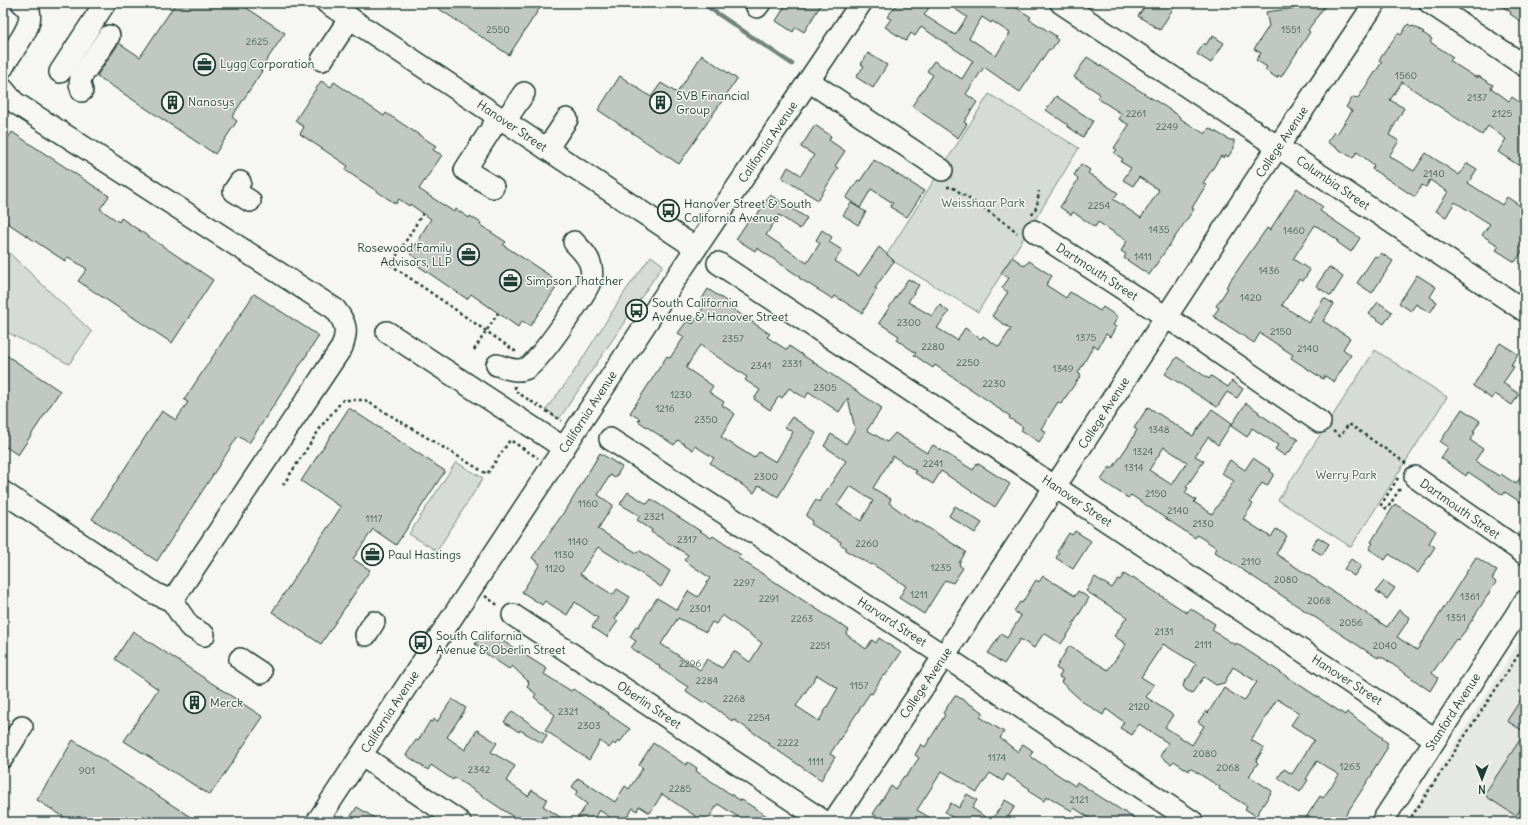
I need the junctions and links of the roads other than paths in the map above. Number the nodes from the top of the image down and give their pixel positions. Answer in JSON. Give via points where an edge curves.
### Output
{"nodes":[{"id":1,"x":22,"y":3,"type":"edge"},
{"id":2,"x":105,"y":3,"type":"edge"},
{"id":3,"x":328,"y":3,"type":"edge"},
{"id":4,"x":861,"y":3,"type":"edge"},
{"id":5,"x":1061,"y":3,"type":"edge"},
{"id":6,"x":1376,"y":3,"type":"edge"},
{"id":7,"x":1430,"y":3,"type":"edge"},
{"id":8,"x":350,"y":18,"type":"junction"},
{"id":9,"x":110,"y":36,"type":"dead end"},
{"id":10,"x":322,"y":60,"type":"dead end"},
{"id":11,"x":1525,"y":66,"type":"edge"},
{"id":12,"x":3,"y":68,"type":"edge"},
{"id":13,"x":60,"y":72,"type":"dead end"},
{"id":14,"x":809,"y":81,"type":"junction"},
{"id":15,"x":3,"y":90,"type":"edge"},
{"id":16,"x":82,"y":91,"type":"dead end"},
{"id":17,"x":524,"y":93,"type":"dead end"},
{"id":18,"x":567,"y":119,"type":"dead end"},
{"id":19,"x":504,"y":121,"type":"junction"},
{"id":20,"x":1278,"y":147,"type":"junction"},
{"id":21,"x":546,"y":149,"type":"junction"},
{"id":22,"x":943,"y":178,"type":"road end"},
{"id":23,"x":240,"y":182,"type":"dead end"},
{"id":24,"x":493,"y":187,"type":"dead end"},
{"id":25,"x":250,"y":201,"type":"dead end"},
{"id":26,"x":1026,"y":233,"type":"road end"},
{"id":27,"x":574,"y":242,"type":"dead end"},
{"id":28,"x":696,"y":248,"type":"junction"},
{"id":29,"x":718,"y":263,"type":"dead end"},
{"id":30,"x":1525,"y":311,"type":"edge"},
{"id":31,"x":1167,"y":318,"type":"junction"},
{"id":32,"x":387,"y":332,"type":"dead end"},
{"id":33,"x":506,"y":368,"type":"road end"},
{"id":34,"x":1320,"y":422,"type":"road end"},
{"id":35,"x":610,"y":439,"type":"dead end"},
{"id":36,"x":564,"y":448,"type":"junction"},
{"id":37,"x":1405,"y":474,"type":"road end"},
{"id":38,"x":1056,"y":487,"type":"junction"},
{"id":39,"x":3,"y":492,"type":"edge"},
{"id":40,"x":1525,"y":554,"type":"edge"},
{"id":41,"x":172,"y":601,"type":"junction"},
{"id":42,"x":1525,"y":601,"type":"edge"},
{"id":43,"x":513,"y":614,"type":"road end"},
{"id":44,"x":204,"y":635,"type":"dead end"},
{"id":45,"x":944,"y":656,"type":"junction"},
{"id":46,"x":240,"y":659,"type":"dead end"},
{"id":47,"x":261,"y":673,"type":"dead end"},
{"id":48,"x":22,"y":727,"type":"dead end"},
{"id":49,"x":1435,"y":739,"type":"junction"},
{"id":50,"x":361,"y":755,"type":"junction"},
{"id":51,"x":3,"y":757,"type":"edge"},
{"id":52,"x":317,"y":822,"type":"edge"},
{"id":53,"x":460,"y":822,"type":"edge"},
{"id":54,"x":825,"y":822,"type":"edge"},
{"id":55,"x":833,"y":822,"type":"edge"},
{"id":56,"x":1193,"y":822,"type":"edge"},
{"id":57,"x":1382,"y":822,"type":"edge"}],
"edges":[{"from":1,"to":12,"type":"street","via":[[31,14],[29,25]]},
{"from":2,"to":13,"type":"street"},
{"from":3,"to":8,"type":"street","name":"Hanover Street"},
{"from":4,"to":14,"type":"street","name":"California Avenue"},
{"from":5,"to":20,"type":"street","name":"Columbia Street"},
{"from":6,"to":20,"type":"street","name":"College Avenue"},
{"from":7,"to":11,"type":"street"},
{"from":8,"to":10,"type":"street"},
{"from":8,"to":19,"type":"street","name":"Hanover Street"},
{"from":9,"to":16,"type":"street","via":[[81,77]]},
{"from":14,"to":22,"type":"street"},
{"from":14,"to":28,"type":"street","name":"California Avenue"},
{"from":15,"to":41,"type":"street","via":[[14,102],[335,309],[343,319],[346,330],[342,347]]},
{"from":17,"to":19,"type":"street"},
{"from":18,"to":21,"type":"street"},
{"from":19,"to":21,"type":"street","name":"Hanover Street"},
{"from":19,"to":24,"type":"street","via":[[470,173]]},
{"from":20,"to":30,"type":"street","name":"Columbia Street"},
{"from":20,"to":31,"type":"street","name":"College Avenue"},
{"from":21,"to":28,"type":"street","name":"Hanover Street"},
{"from":23,"to":25,"type":"street","via":[[234,191]]},
{"from":26,"to":31,"type":"street","name":"Dartmouth Street"},
{"from":27,"to":33,"type":"street","via":[[585,253],[592,268],[591,282],[537,360],[527,368]]},
{"from":28,"to":36,"type":"street","name":"California Avenue"},
{"from":29,"to":38,"type":"street","name":"Hanover Street"},
{"from":31,"to":34,"type":"street","name":"Dartmouth Street"},
{"from":31,"to":38,"type":"street","name":"College Avenue"},
{"from":32,"to":36,"type":"street"},
{"from":35,"to":45,"type":"street","name":"Harvard Street"},
{"from":36,"to":50,"type":"street","name":"California Avenue"},
{"from":37,"to":40,"type":"street","name":"Dartmouth Street"},
{"from":38,"to":45,"type":"street","name":"College Avenue"},
{"from":38,"to":49,"type":"street","name":"Hanover Street"},
{"from":39,"to":41,"type":"street","via":[[156,594]]},
{"from":41,"to":44,"type":"street","via":[[190,626]]},
{"from":42,"to":49,"type":"street","name":"Stanford Avenue"},
{"from":43,"to":54,"type":"street","name":"Oberlin Street"},
{"from":45,"to":55,"type":"street","name":"College Avenue"},
{"from":45,"to":56,"type":"street","name":"Harvard Street"},
{"from":46,"to":47,"type":"street"},
{"from":48,"to":51,"type":"street"},
{"from":49,"to":57,"type":"street","name":"Stanford Avenue"},
{"from":50,"to":52,"type":"street","name":"California Avenue"},
{"from":50,"to":53,"type":"street"}]}
